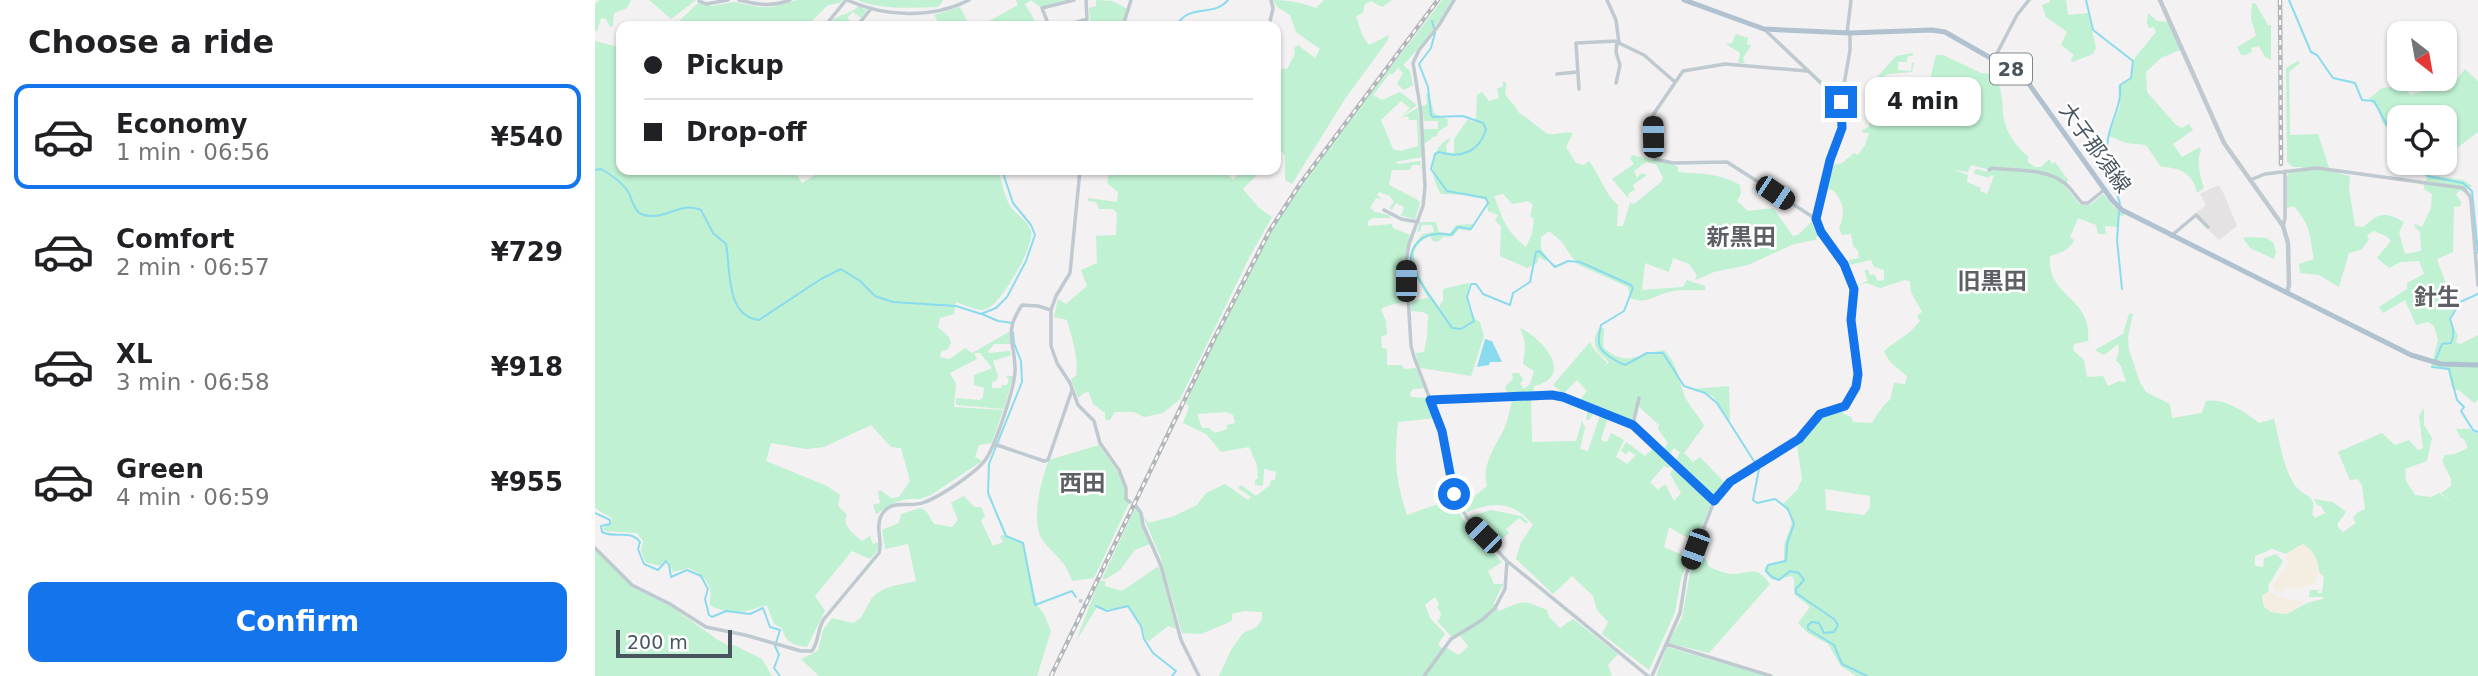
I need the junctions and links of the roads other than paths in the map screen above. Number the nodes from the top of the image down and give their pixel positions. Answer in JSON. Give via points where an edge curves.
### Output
{"nodes":[{"id":1,"x":700,"y":0,"type":"edge"},
{"id":2,"x":728,"y":0,"type":"edge"},
{"id":3,"x":739,"y":0,"type":"edge"},
{"id":4,"x":790,"y":0,"type":"edge"},
{"id":5,"x":847,"y":0,"type":"edge"},
{"id":6,"x":969,"y":0,"type":"edge"},
{"id":7,"x":1074,"y":0,"type":"edge"},
{"id":8,"x":1086,"y":0,"type":"edge"},
{"id":9,"x":1132,"y":0,"type":"edge"},
{"id":10,"x":1271,"y":0,"type":"edge"},
{"id":11,"x":1454,"y":0,"type":"edge"},
{"id":12,"x":1607,"y":0,"type":"edge"},
{"id":13,"x":1684,"y":0,"type":"edge"},
{"id":14,"x":1710,"y":0,"type":"edge"},
{"id":15,"x":1851,"y":0,"type":"edge"},
{"id":16,"x":2029,"y":0,"type":"edge"},
{"id":17,"x":2159,"y":0,"type":"edge"},
{"id":18,"x":784,"y":1,"type":"edge"},
{"id":19,"x":1706,"y":9,"type":"junction"},
{"id":20,"x":870,"y":10,"type":"junction"},
{"id":21,"x":829,"y":21,"type":"edge"},
{"id":22,"x":861,"y":21,"type":"edge"},
{"id":23,"x":1047,"y":21,"type":"edge"},
{"id":24,"x":1080,"y":21,"type":"edge"},
{"id":25,"x":1125,"y":21,"type":"edge"},
{"id":26,"x":1270,"y":21,"type":"edge"},
{"id":27,"x":1764,"y":29,"type":"junction"},
{"id":28,"x":1848,"y":33,"type":"junction"},
{"id":29,"x":1617,"y":41,"type":"junction"},
{"id":30,"x":1994,"y":59,"type":"junction"},
{"id":31,"x":1807,"y":71,"type":"junction"},
{"id":32,"x":1577,"y":72,"type":"junction"},
{"id":33,"x":1557,"y":74,"type":"dead end"},
{"id":34,"x":1675,"y":82,"type":"junction"},
{"id":35,"x":1616,"y":83,"type":"dead end"},
{"id":36,"x":1579,"y":89,"type":"dead end"},
{"id":37,"x":1841,"y":102,"type":"junction"},
{"id":38,"x":1989,"y":170,"type":"dead end"},
{"id":39,"x":2285,"y":171,"type":"junction"},
{"id":40,"x":1080,"y":175,"type":"edge"},
{"id":41,"x":2250,"y":180,"type":"junction"},
{"id":42,"x":2104,"y":190,"type":"junction"},
{"id":43,"x":1384,"y":210,"type":"dead end"},
{"id":44,"x":1816,"y":219,"type":"junction"},
{"id":45,"x":1418,"y":222,"type":"junction"},
{"id":46,"x":2283,"y":226,"type":"junction"},
{"id":47,"x":2209,"y":227,"type":"dead end"},
{"id":48,"x":2171,"y":236,"type":"junction"},
{"id":49,"x":2478,"y":285,"type":"edge"},
{"id":50,"x":2287,"y":293,"type":"junction"},
{"id":51,"x":1051,"y":310,"type":"junction"},
{"id":52,"x":2478,"y":365,"type":"edge"},
{"id":53,"x":1072,"y":390,"type":"junction"},
{"id":54,"x":1639,"y":398,"type":"dead end"},
{"id":55,"x":1430,"y":400,"type":"junction"},
{"id":56,"x":1633,"y":425,"type":"junction"},
{"id":57,"x":994,"y":444,"type":"junction"},
{"id":58,"x":1714,"y":501,"type":"junction"},
{"id":59,"x":1130,"y":502,"type":"dead end"},
{"id":60,"x":1136,"y":506,"type":"dead end"},
{"id":61,"x":595,"y":548,"type":"edge"},
{"id":62,"x":1507,"y":561,"type":"junction"},
{"id":63,"x":1666,"y":644,"type":"junction"},
{"id":64,"x":1199,"y":676,"type":"edge"},
{"id":65,"x":1425,"y":676,"type":"edge"},
{"id":66,"x":1650,"y":676,"type":"edge"},
{"id":67,"x":1772,"y":676,"type":"edge"}],
"edges":[{"from":1,"to":2,"type":"street","via":[[706,4]]},
{"from":3,"to":18,"type":"street","via":[[759,6]]},
{"from":4,"to":18,"type":"street"},
{"from":5,"to":20,"type":"street"},
{"from":5,"to":21,"type":"street"},
{"from":6,"to":20,"type":"street","via":[[945,10]]},
{"from":7,"to":23,"type":"street","via":[[1042,8]]},
{"from":8,"to":24,"type":"street","via":[[1087,19]]},
{"from":9,"to":25,"type":"street"},
{"from":10,"to":26,"type":"street"},
{"from":11,"to":45,"type":"street","via":[[1413,63],[1425,187]]},
{"from":12,"to":29,"type":"street","via":[[1616,20]]},
{"from":13,"to":19,"type":"main road","name":"大子那須線","number":"28"},
{"from":14,"to":19,"type":"street"},
{"from":15,"to":28,"type":"street"},
{"from":16,"to":30,"type":"street"},
{"from":17,"to":41,"type":"street","via":[[2224,143]]},
{"from":19,"to":27,"type":"main road","name":"大子那須線","number":"28"},
{"from":20,"to":22,"type":"street"},
{"from":27,"to":28,"type":"main road","name":"大子那須線","number":"28"},
{"from":27,"to":31,"type":"street"},
{"from":28,"to":30,"type":"main road","name":"大子那須線","number":"28","via":[[1938,30]]},
{"from":28,"to":37,"type":"street","via":[[1850,50]]},
{"from":29,"to":32,"type":"street","via":[[1576,43]]},
{"from":29,"to":34,"type":"street","via":[[1641,53]]},
{"from":29,"to":35,"type":"street","via":[[1620,65]]},
{"from":30,"to":42,"type":"main road","name":"大子那須線","number":"28","via":[[2028,82]]},
{"from":31,"to":34,"type":"street","via":[[1725,64],[1685,70]]},
{"from":31,"to":37,"type":"street"},
{"from":32,"to":33,"type":"street"},
{"from":32,"to":36,"type":"street"},
{"from":34,"to":44,"type":"street","via":[[1653,115],[1654,159],[1727,162]]},
{"from":37,"to":44,"type":"street","via":[[1842,128]]},
{"from":38,"to":42,"type":"street","via":[[2054,176],[2082,203]]},
{"from":39,"to":41,"type":"street"},
{"from":39,"to":46,"type":"street"},
{"from":39,"to":49,"type":"street","via":[[2317,168],[2463,188],[2471,201]]},
{"from":40,"to":51,"type":"street","via":[[1070,272]]},
{"from":41,"to":46,"type":"street"},
{"from":42,"to":48,"type":"main road","name":"大子那須線","number":"28","via":[[2122,210]]},
{"from":43,"to":45,"type":"street"},
{"from":44,"to":58,"type":"street","via":[[1854,289],[1851,320],[1856,387],[1845,406],[1820,414],[1799,439],[1730,482]]},
{"from":45,"to":55,"type":"street","via":[[1406,254],[1406,281],[1411,345]]},
{"from":46,"to":50,"type":"street","via":[[2288,243]]},
{"from":47,"to":48,"type":"street","via":[[2196,215]]},
{"from":48,"to":50,"type":"main road","name":"大子那須線","number":"28"},
{"from":50,"to":52,"type":"main road","name":"大子那須線","number":"28","via":[[2424,360]]},
{"from":51,"to":53,"type":"street","via":[[1051,346]]},
{"from":51,"to":57,"type":"street","via":[[1022,305],[1011,326],[1015,377]]},
{"from":53,"to":57,"type":"street","via":[[1048,460]]},
{"from":53,"to":59,"type":"street","via":[[1078,405],[1094,421]]},
{"from":54,"to":56,"type":"street"},
{"from":55,"to":56,"type":"street","via":[[1557,396]]},
{"from":55,"to":62,"type":"street","via":[[1442,431],[1455,498],[1472,525]]},
{"from":56,"to":58,"type":"street"},
{"from":57,"to":61,"type":"street","via":[[982,464],[937,495],[917,505],[896,504],[885,511],[879,524],[879,553],[824,620],[815,648],[808,652],[706,628],[632,585]]},
{"from":58,"to":63,"type":"street"},
{"from":60,"to":64,"type":"street","via":[[1161,566],[1181,640]]},
{"from":62,"to":65,"type":"street","via":[[1505,589],[1495,608],[1451,639]]},
{"from":62,"to":66,"type":"street"},
{"from":63,"to":66,"type":"street"},
{"from":63,"to":67,"type":"street"}]}
